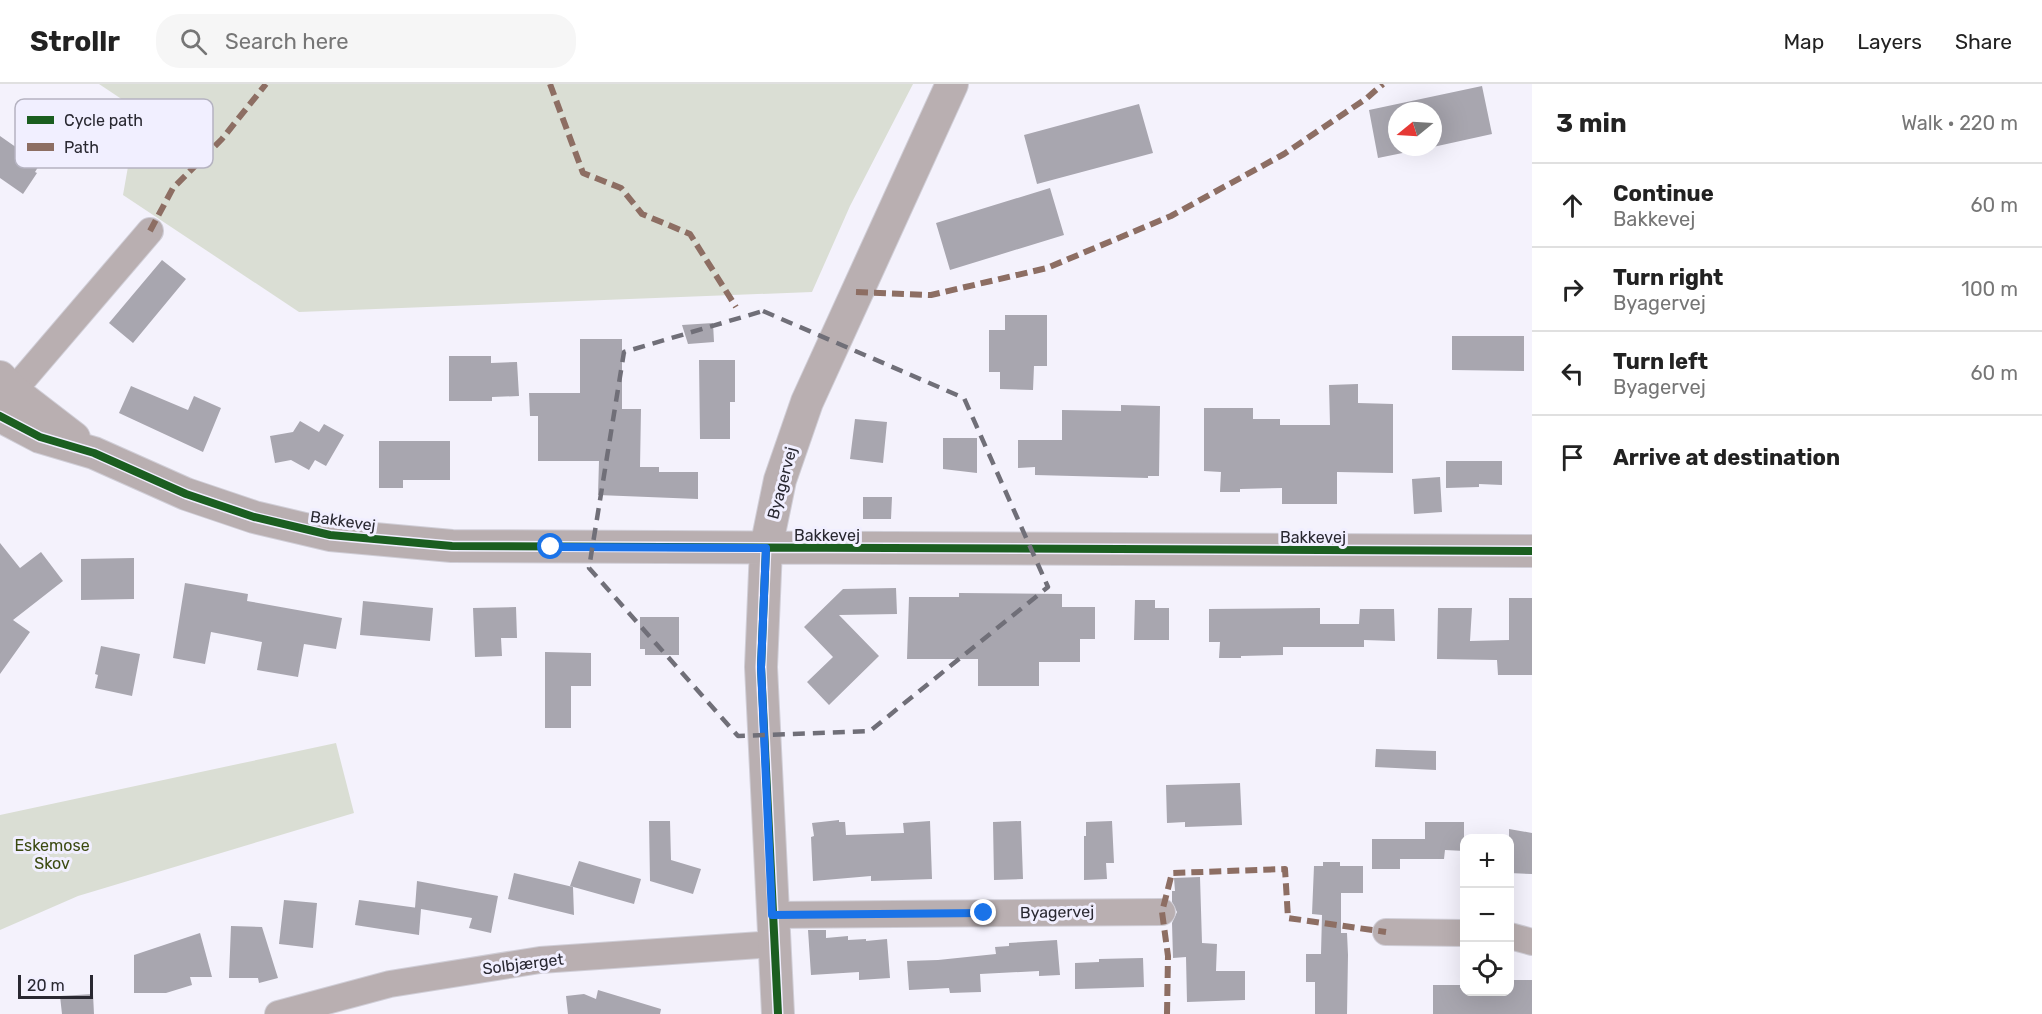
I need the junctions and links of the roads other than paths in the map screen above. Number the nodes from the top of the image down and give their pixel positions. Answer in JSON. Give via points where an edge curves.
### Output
{"nodes":[{"id":1,"x":952,"y":84,"type":"edge"},
{"id":2,"x":150,"y":231,"type":"dead end"},
{"id":3,"x":3,"y":398,"type":"edge"},
{"id":4,"x":766,"y":548,"type":"junction"},
{"id":5,"x":1532,"y":551,"type":"edge"},
{"id":6,"x":1162,"y":912,"type":"dead end"},
{"id":7,"x":773,"y":929,"type":"junction"},
{"id":8,"x":1386,"y":932,"type":"dead end"},
{"id":9,"x":1460,"y":933,"type":"edge"},
{"id":10,"x":1514,"y":937,"type":"edge"},
{"id":11,"x":1532,"y":942,"type":"edge"},
{"id":12,"x":278,"y":1014,"type":"edge"},
{"id":13,"x":778,"y":1014,"type":"edge"}],
"edges":[{"from":1,"to":4,"type":"street","name":"Byagervej","via":[[807,402],[780,480]]},
{"from":2,"to":3,"type":"street","name":"Bakkevej"},
{"from":3,"to":4,"type":"street","name":"Bakkevej","via":[[40,436],[94,453],[186,494],[254,517],[330,535],[452,546]]},
{"from":4,"to":5,"type":"street","name":"Bakkevej"},
{"from":4,"to":7,"type":"street","name":"Byagervej","via":[[761,667]]},
{"from":6,"to":7,"type":"street","name":"Byagervej"},
{"from":7,"to":12,"type":"street","name":"Solbjærget","via":[[390,984]]},
{"from":7,"to":13,"type":"street","name":"Byagervej"},
{"from":8,"to":9,"type":"street"},
{"from":10,"to":11,"type":"street"}]}
